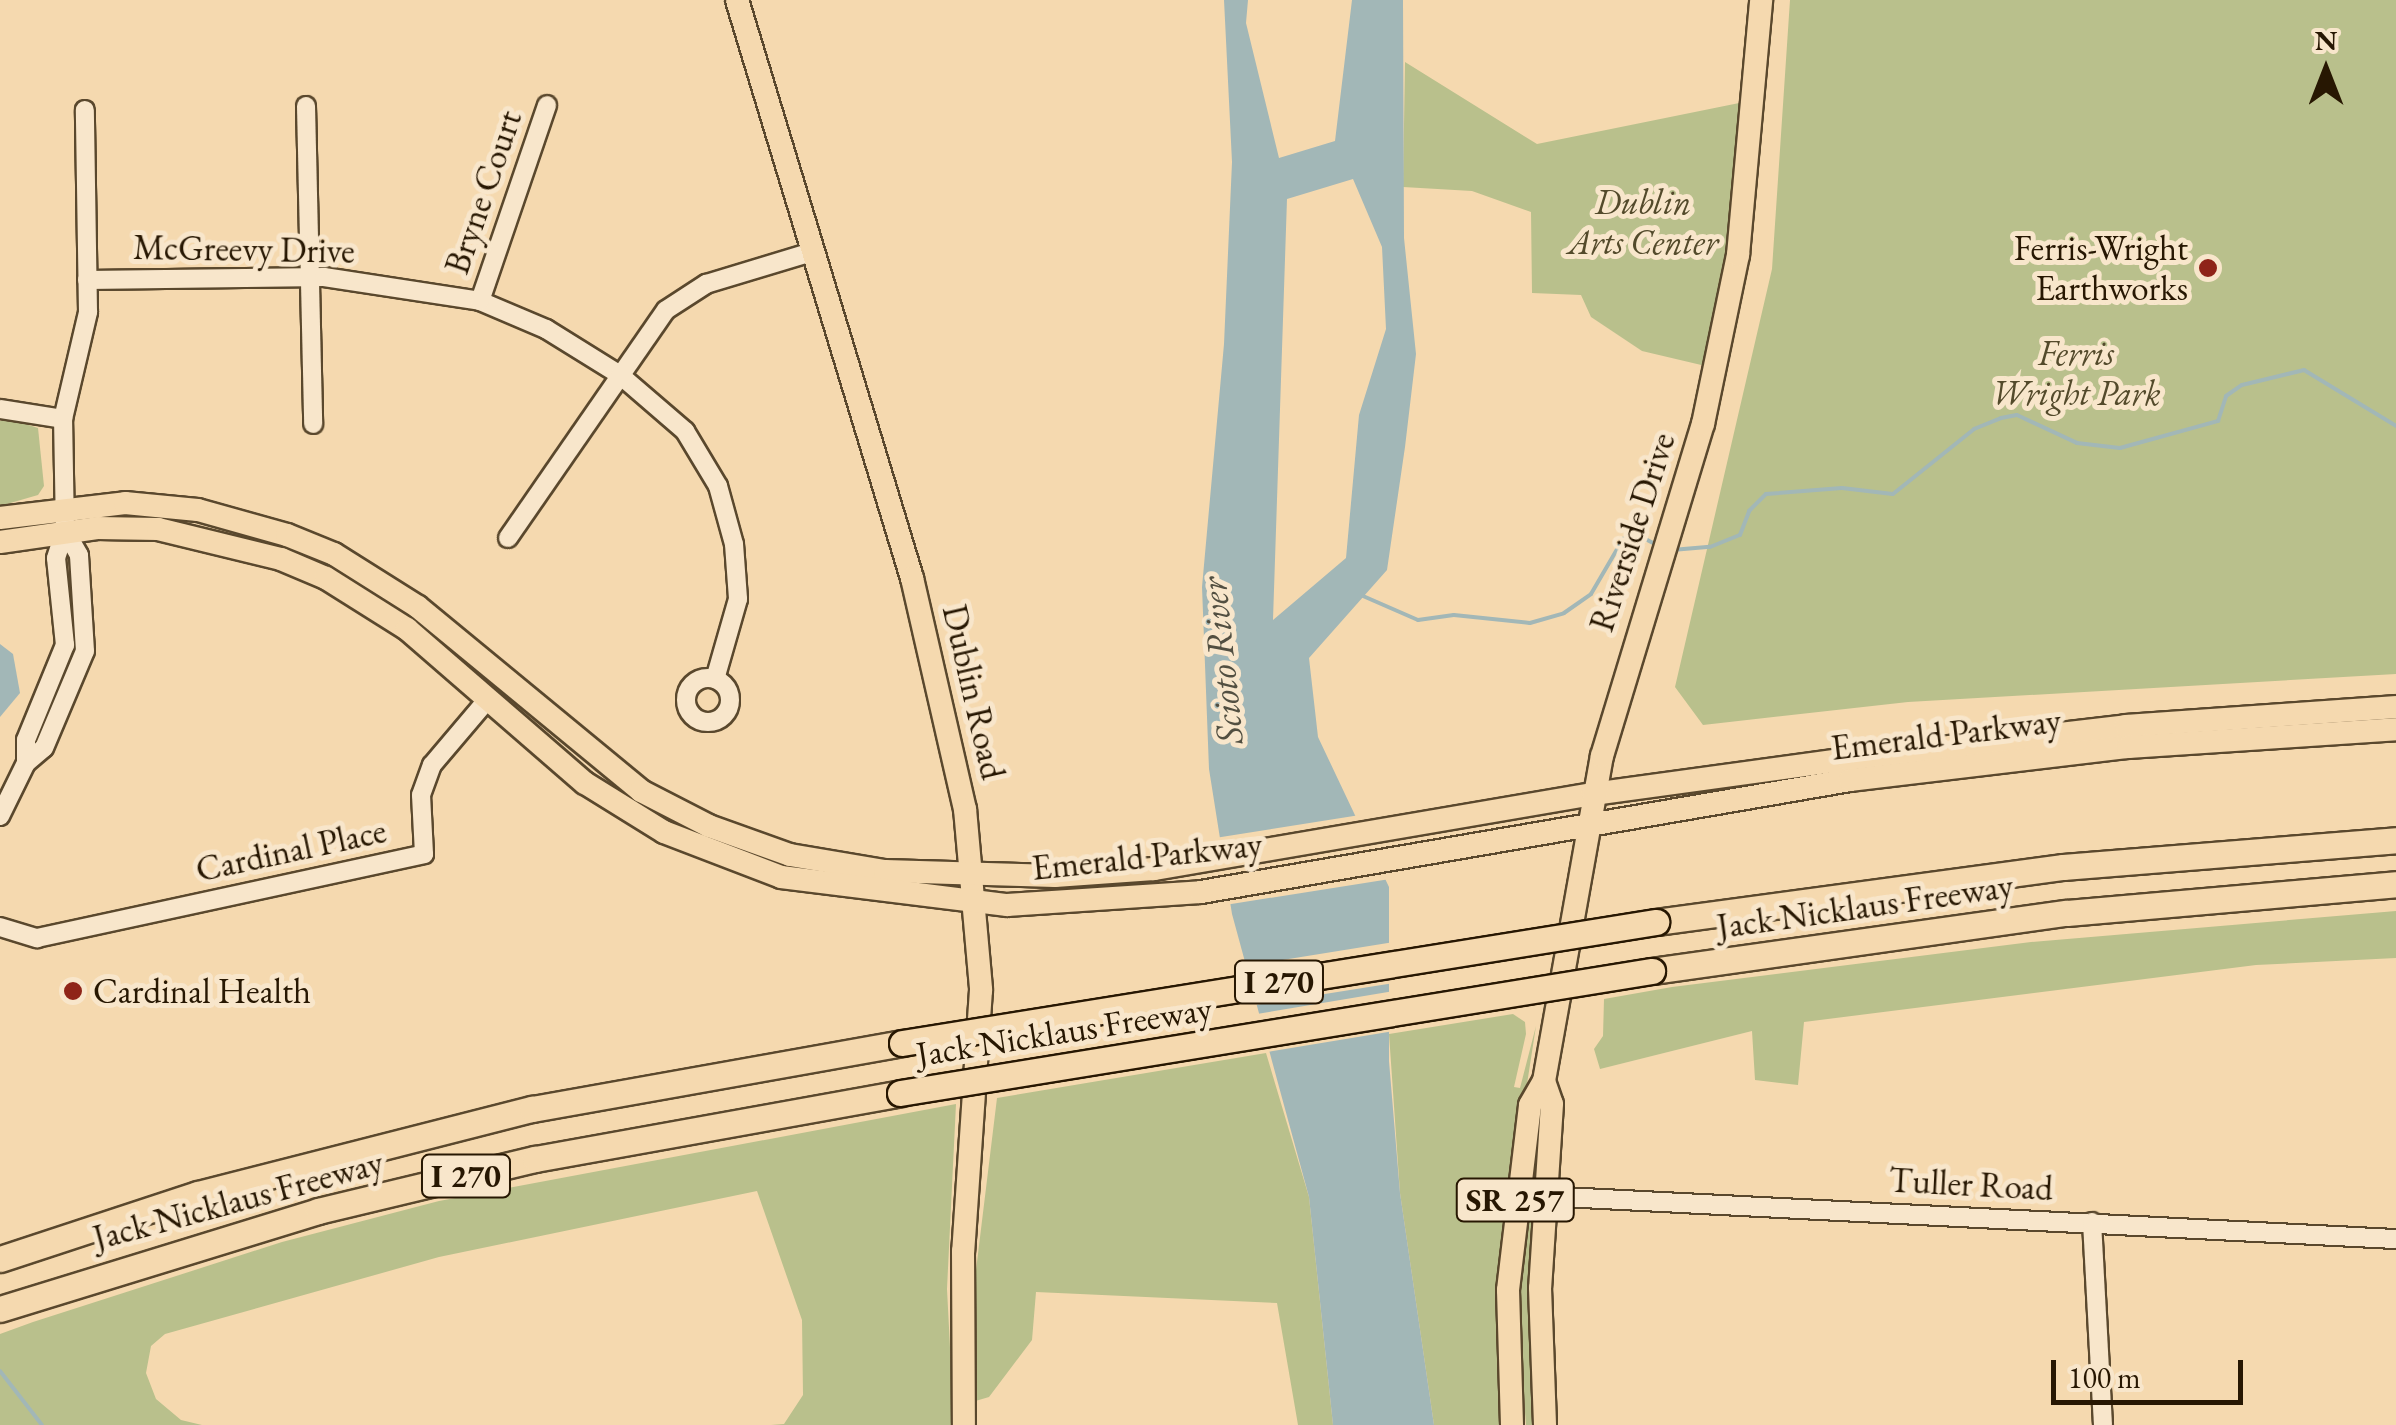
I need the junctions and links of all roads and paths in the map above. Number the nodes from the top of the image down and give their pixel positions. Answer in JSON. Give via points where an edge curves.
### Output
{"nodes":[{"id":1,"x":737,"y":0,"type":"edge"},
{"id":2,"x":1761,"y":0,"type":"edge"},
{"id":3,"x":548,"y":105,"type":"dead end"},
{"id":4,"x":306,"y":106,"type":"dead end"},
{"id":5,"x":85,"y":110,"type":"dead end"},
{"id":6,"x":812,"y":252,"type":"junction"},
{"id":7,"x":310,"y":276,"type":"junction"},
{"id":8,"x":87,"y":280,"type":"junction"},
{"id":9,"x":480,"y":301,"type":"junction"},
{"id":10,"x":620,"y":375,"type":"junction"},
{"id":11,"x":0,"y":409,"type":"edge"},
{"id":12,"x":63,"y":419,"type":"junction"},
{"id":13,"x":313,"y":424,"type":"dead end"},
{"id":14,"x":0,"y":518,"type":"edge"},
{"id":15,"x":64,"y":520,"type":"junction"},
{"id":16,"x":508,"y":538,"type":"dead end"},
{"id":17,"x":0,"y":542,"type":"edge"},
{"id":18,"x":715,"y":679,"type":"dead end"},
{"id":19,"x":488,"y":699,"type":"junction"},
{"id":20,"x":2396,"y":708,"type":"edge"},
{"id":21,"x":2396,"y":729,"type":"edge"},
{"id":22,"x":1594,"y":794,"type":"junction"},
{"id":23,"x":0,"y":816,"type":"edge"},
{"id":24,"x":1587,"y":825,"type":"junction"},
{"id":25,"x":2396,"y":840,"type":"edge"},
{"id":26,"x":974,"y":874,"type":"junction"},
{"id":27,"x":2396,"y":884,"type":"edge"},
{"id":28,"x":978,"y":902,"type":"junction"},
{"id":29,"x":0,"y":926,"type":"edge"},
{"id":30,"x":1544,"y":1082,"type":"junction"},
{"id":31,"x":1543,"y":1196,"type":"junction"},
{"id":32,"x":2092,"y":1222,"type":"junction"},
{"id":33,"x":2396,"y":1239,"type":"edge"},
{"id":34,"x":0,"y":1259,"type":"edge"},
{"id":35,"x":0,"y":1309,"type":"edge"},
{"id":36,"x":964,"y":1425,"type":"edge"},
{"id":37,"x":1512,"y":1425,"type":"edge"},
{"id":38,"x":1545,"y":1425,"type":"edge"},
{"id":39,"x":2103,"y":1425,"type":"edge"}],
"edges":[{"from":1,"to":6,"type":"main road","name":"Dublin Road"},
{"from":2,"to":22,"type":"main road","name":"Riverside Drive","number":"SR 257","via":[[1738,255],[1702,424],[1650,581]]},
{"from":3,"to":9,"type":"street","name":"Bryne Court"},
{"from":4,"to":7,"type":"street"},
{"from":5,"to":8,"type":"street"},
{"from":6,"to":10,"type":"street","via":[[691,291],[656,322]]},
{"from":6,"to":26,"type":"main road","name":"Dublin Road","via":[[912,578]]},
{"from":7,"to":8,"type":"street","name":"McGreevy Drive"},
{"from":7,"to":9,"type":"street","name":"McGreevy Drive"},
{"from":7,"to":13,"type":"street"},
{"from":8,"to":12,"type":"street","via":[[82,358]]},
{"from":9,"to":10,"type":"street","name":"McGreevy Drive","via":[[546,329]]},
{"from":10,"to":16,"type":"street"},
{"from":10,"to":18,"type":"street","name":"McGreevy Drive","via":[[685,431],[718,486],[734,544],[738,599]]},
{"from":11,"to":12,"type":"street"},
{"from":12,"to":15,"type":"street"},
{"from":14,"to":15,"type":"main road","name":"Emerald Parkway"},
{"from":15,"to":17,"type":"main road","name":"Emerald Parkway"},
{"from":15,"to":19,"type":"main road","name":"Emerald Parkway","via":[[158,529],[282,559],[370,604]]},
{"from":15,"to":23,"type":"street","via":[[56,558],[65,645],[26,740],[26,763]]},
{"from":15,"to":26,"type":"main road","name":"Emerald Parkway","via":[[125,504],[198,510],[287,535],[384,583],[599,762],[693,818],[836,865]]},
{"from":19,"to":28,"type":"main road","name":"Emerald Parkway","via":[[625,810],[738,864],[823,885]]},
{"from":19,"to":29,"type":"street","name":"Cardinal Place","via":[[432,765],[421,795],[424,854],[37,938]]},
{"from":20,"to":22,"type":"main road","name":"Emerald Parkway","via":[[2126,726]]},
{"from":21,"to":24,"type":"main road","name":"Emerald Parkway","via":[[2128,747],[1870,778]]},
{"from":22,"to":24,"type":"main road","name":"Riverside Drive","number":"SR 257"},
{"from":22,"to":26,"type":"main road","name":"Emerald Parkway","via":[[1184,865],[1055,876]]},
{"from":24,"to":28,"type":"main road","name":"Emerald Parkway","via":[[1200,892],[1055,904]]},
{"from":24,"to":30,"type":"main road","name":"Riverside Drive","number":"SR 257"},
{"from":25,"to":34,"type":"highway","name":"Jack Nicklaus Freeway","number":"I 270","bridge":true,"via":[[2063,867],[1656,922],[902,1042],[532,1109],[217,1189]]},
{"from":26,"to":28,"type":"main road","name":"Dublin Road"},
{"from":27,"to":35,"type":"highway","name":"Jack Nicklaus Freeway","number":"I 270","bridge":true,"via":[[2067,912],[1652,971],[900,1093],[536,1159],[318,1211]]},
{"from":28,"to":36,"type":"main road","name":"Dublin Road","via":[[981,1038],[964,1237]]},
{"from":30,"to":31,"type":"main road","name":"Riverside Drive","number":"SR 257","via":[[1552,1104]]},
{"from":30,"to":37,"type":"main road","name":"Riverside Drive","number":"SR 257","via":[[1530,1105],[1511,1241]]},
{"from":31,"to":32,"type":"street","name":"Tuller Road"},
{"from":31,"to":38,"type":"main road","name":"Riverside Drive","number":"SR 257"},
{"from":32,"to":33,"type":"street","name":"Tuller Road"},
{"from":32,"to":39,"type":"street"}]}
